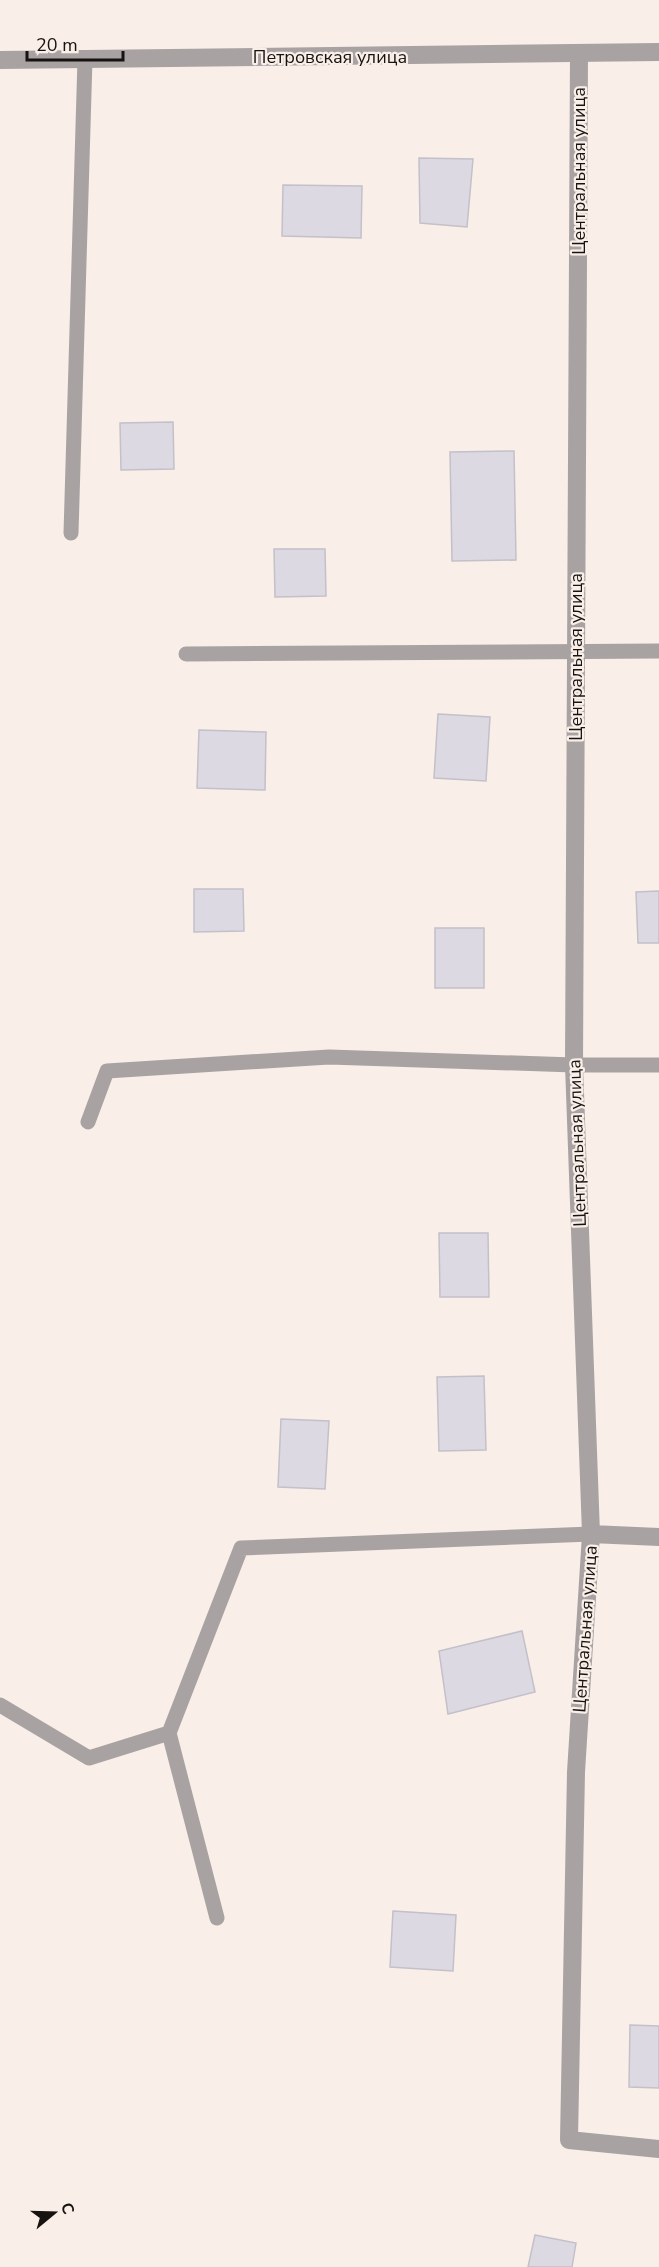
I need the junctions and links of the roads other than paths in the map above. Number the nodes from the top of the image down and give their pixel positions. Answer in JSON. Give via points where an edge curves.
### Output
{"nodes":[{"id":1,"x":659,"y":52,"type":"edge"},
{"id":2,"x":579,"y":55,"type":"junction"},
{"id":3,"x":85,"y":59,"type":"junction"},
{"id":4,"x":0,"y":60,"type":"edge"},
{"id":5,"x":71,"y":533,"type":"dead end"},
{"id":6,"x":659,"y":651,"type":"edge"},
{"id":7,"x":577,"y":652,"type":"junction"},
{"id":8,"x":186,"y":654,"type":"dead end"},
{"id":9,"x":574,"y":1065,"type":"junction"},
{"id":10,"x":659,"y":1065,"type":"edge"},
{"id":11,"x":88,"y":1122,"type":"dead end"},
{"id":12,"x":591,"y":1534,"type":"junction"},
{"id":13,"x":659,"y":1537,"type":"edge"},
{"id":14,"x":0,"y":1705,"type":"edge"},
{"id":15,"x":169,"y":1733,"type":"junction"},
{"id":16,"x":217,"y":1918,"type":"dead end"},
{"id":17,"x":659,"y":2149,"type":"edge"}],
"edges":[{"from":1,"to":2,"type":"street","name":"Петровская улица"},
{"from":2,"to":3,"type":"street","name":"Петровская улица"},
{"from":2,"to":7,"type":"street","name":"Центральная улица"},
{"from":3,"to":4,"type":"street","name":"Петровская улица"},
{"from":3,"to":5,"type":"lane"},
{"from":6,"to":7,"type":"lane"},
{"from":7,"to":8,"type":"lane"},
{"from":7,"to":9,"type":"street","name":"Центральная улица"},
{"from":9,"to":10,"type":"lane"},
{"from":9,"to":11,"type":"lane","via":[[329,1057],[107,1071]]},
{"from":9,"to":12,"type":"street","name":"Центральная улица"},
{"from":12,"to":13,"type":"street"},
{"from":12,"to":15,"type":"lane","via":[[241,1548]]},
{"from":12,"to":17,"type":"street","name":"Центральная улица","via":[[576,1772],[569,2140]]},
{"from":14,"to":15,"type":"lane","via":[[89,1758]]},
{"from":15,"to":16,"type":"lane"}]}
